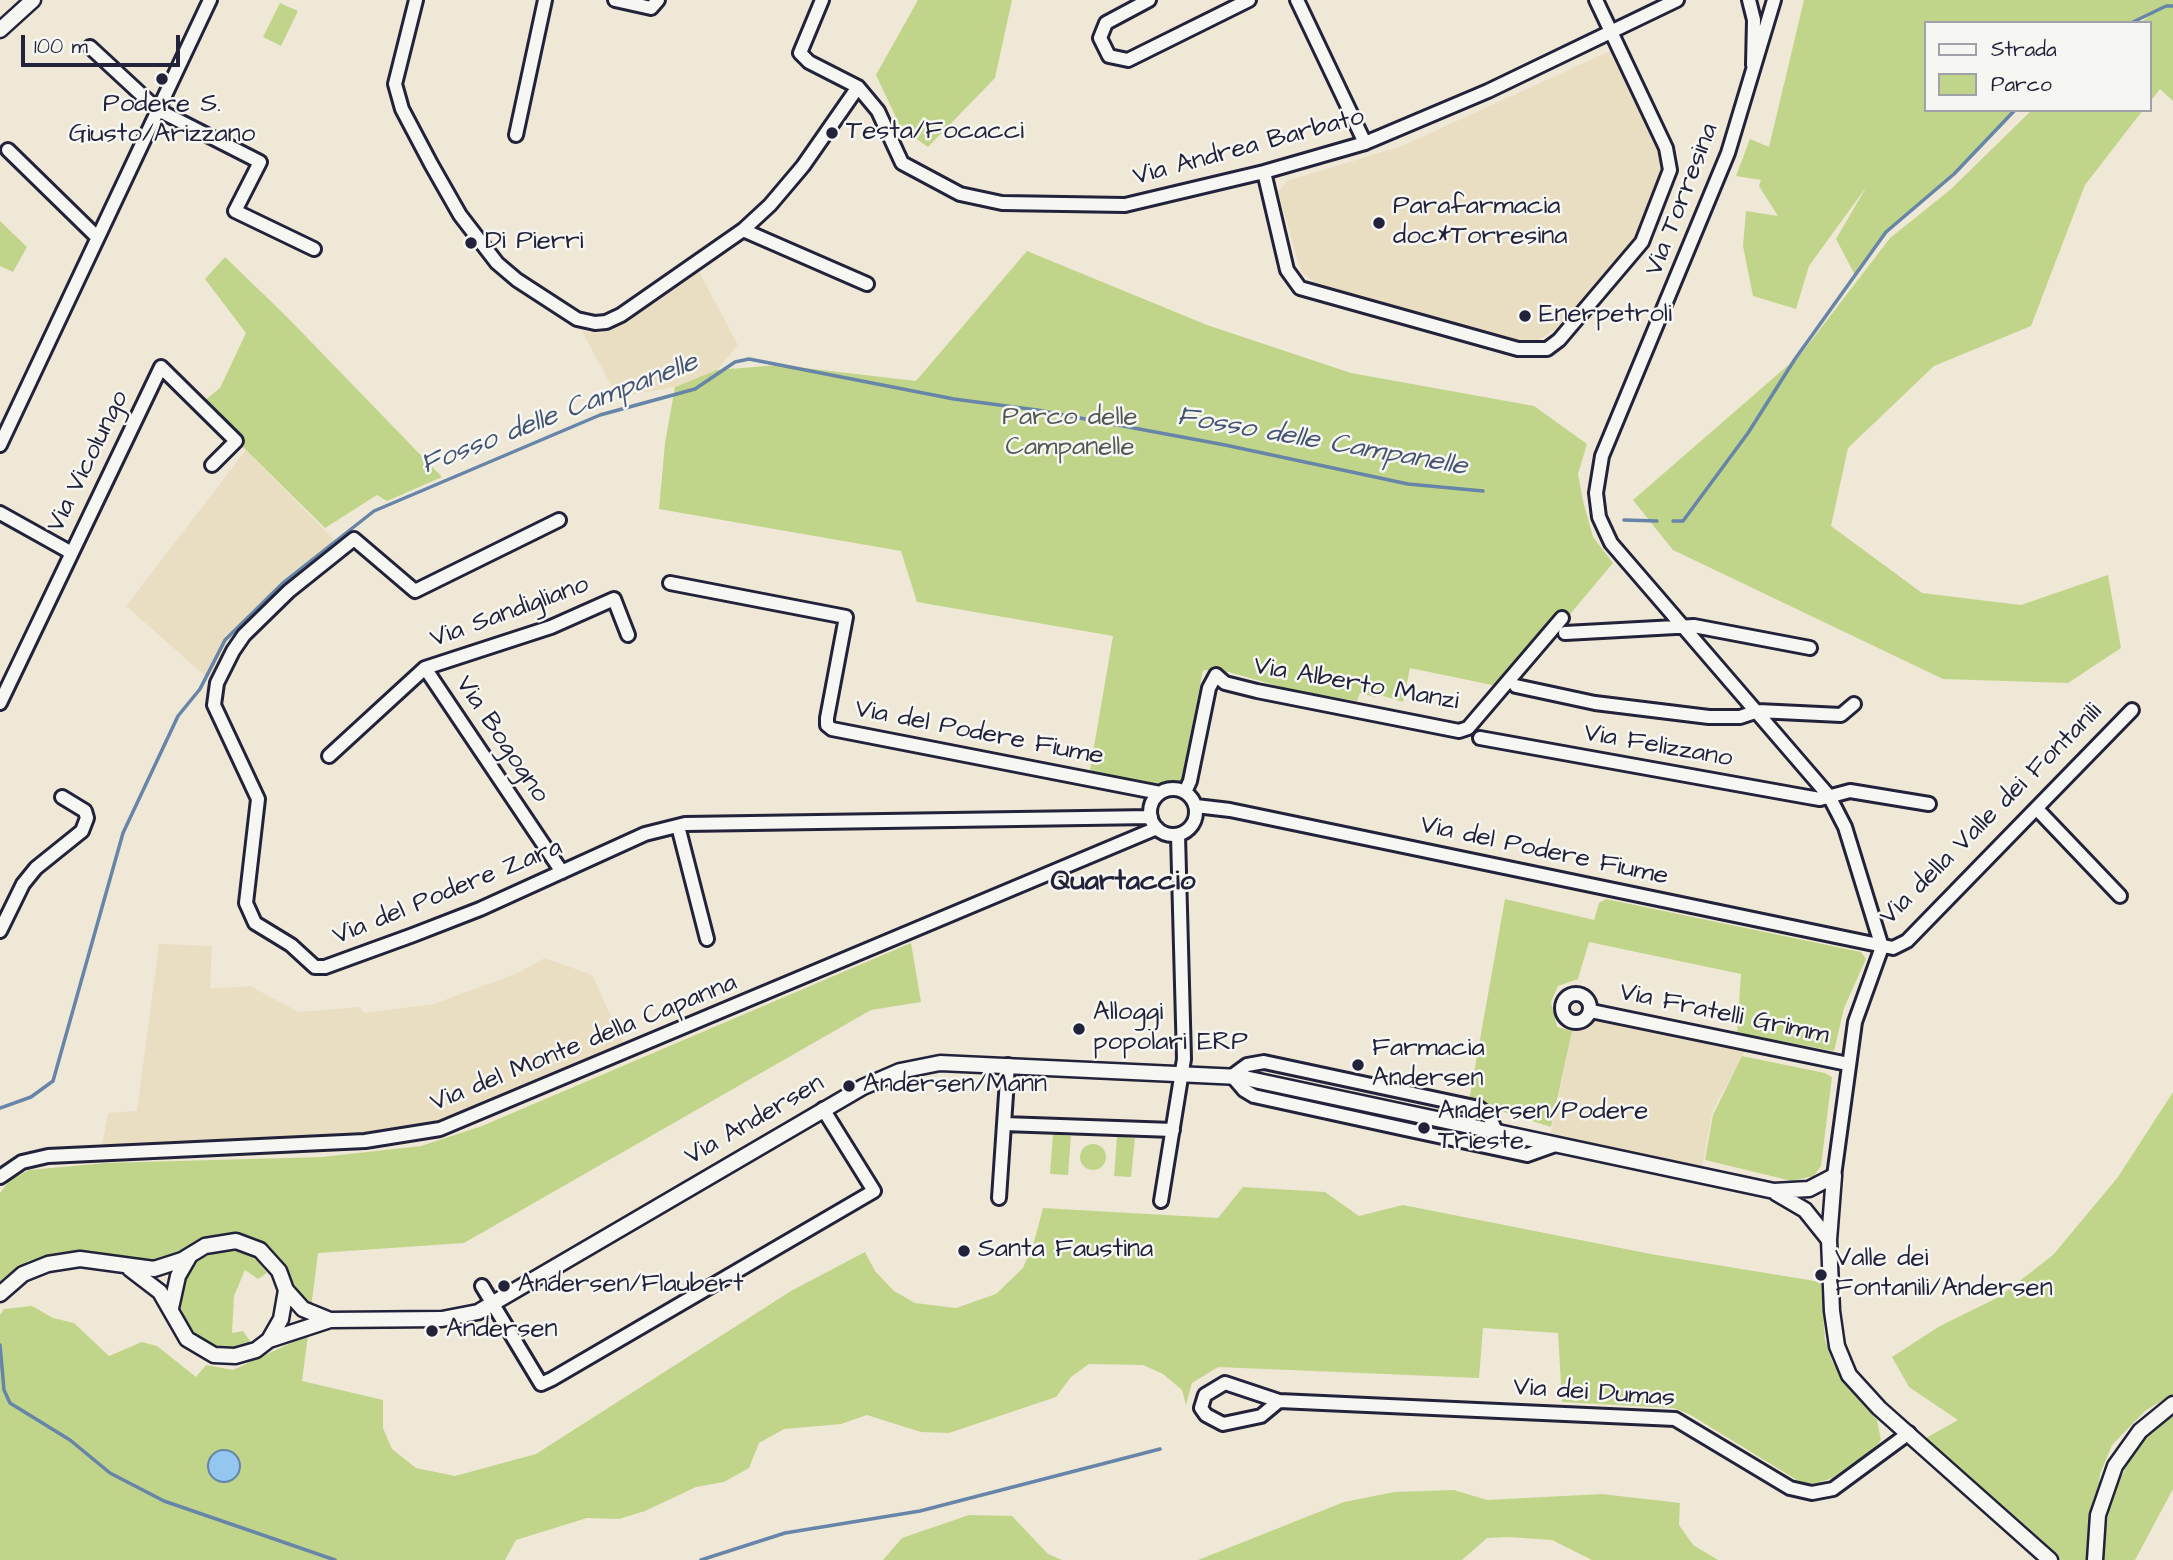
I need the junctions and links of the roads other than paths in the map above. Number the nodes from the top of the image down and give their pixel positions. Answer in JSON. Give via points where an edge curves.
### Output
{"nodes":[{"id":1,"x":33,"y":0,"type":"edge"},
{"id":2,"x":210,"y":0,"type":"edge"},
{"id":3,"x":416,"y":0,"type":"edge"},
{"id":4,"x":545,"y":0,"type":"edge"},
{"id":5,"x":615,"y":0,"type":"edge"},
{"id":6,"x":658,"y":0,"type":"edge"},
{"id":7,"x":821,"y":0,"type":"edge"},
{"id":8,"x":1149,"y":0,"type":"edge"},
{"id":9,"x":1297,"y":0,"type":"edge"},
{"id":10,"x":1597,"y":0,"type":"edge"},
{"id":11,"x":1676,"y":0,"type":"edge"},
{"id":12,"x":1749,"y":0,"type":"edge"},
{"id":13,"x":1774,"y":0,"type":"edge"},
{"id":14,"x":1242,"y":1,"type":"edge"},
{"id":15,"x":0,"y":30,"type":"edge"},
{"id":16,"x":1611,"y":31,"type":"junction"},
{"id":17,"x":90,"y":47,"type":"dead end"},
{"id":18,"x":1754,"y":72,"type":"junction"},
{"id":19,"x":858,"y":87,"type":"junction"},
{"id":20,"x":158,"y":110,"type":"junction"},
{"id":21,"x":516,"y":135,"type":"dead end"},
{"id":22,"x":1365,"y":143,"type":"junction"},
{"id":23,"x":8,"y":150,"type":"dead end"},
{"id":24,"x":1264,"y":172,"type":"junction"},
{"id":25,"x":743,"y":230,"type":"junction"},
{"id":26,"x":97,"y":236,"type":"junction"},
{"id":27,"x":314,"y":250,"type":"dead end"},
{"id":28,"x":867,"y":284,"type":"dead end"},
{"id":29,"x":0,"y":445,"type":"edge"},
{"id":30,"x":212,"y":465,"type":"dead end"},
{"id":31,"x":0,"y":513,"type":"edge"},
{"id":32,"x":559,"y":520,"type":"dead end"},
{"id":33,"x":70,"y":552,"type":"junction"},
{"id":34,"x":670,"y":583,"type":"dead end"},
{"id":35,"x":1562,"y":618,"type":"dead end"},
{"id":36,"x":1685,"y":628,"type":"junction"},
{"id":37,"x":1565,"y":633,"type":"dead end"},
{"id":38,"x":628,"y":635,"type":"dead end"},
{"id":39,"x":1810,"y":648,"type":"dead end"},
{"id":40,"x":425,"y":668,"type":"junction"},
{"id":41,"x":1516,"y":686,"type":"dead end"},
{"id":42,"x":0,"y":703,"type":"edge"},
{"id":43,"x":1854,"y":704,"type":"dead end"},
{"id":44,"x":2132,"y":710,"type":"dead end"},
{"id":45,"x":1758,"y":711,"type":"junction"},
{"id":46,"x":1480,"y":738,"type":"dead end"},
{"id":47,"x":329,"y":756,"type":"dead end"},
{"id":48,"x":1185,"y":792,"type":"junction"},
{"id":49,"x":1160,"y":793,"type":"junction"},
{"id":50,"x":1829,"y":796,"type":"junction"},
{"id":51,"x":62,"y":797,"type":"dead end"},
{"id":52,"x":1929,"y":804,"type":"dead end"},
{"id":53,"x":1196,"y":806,"type":"junction"},
{"id":54,"x":2037,"y":809,"type":"junction"},
{"id":55,"x":1154,"y":823,"type":"junction"},
{"id":56,"x":678,"y":826,"type":"junction"},
{"id":57,"x":1178,"y":835,"type":"junction"},
{"id":58,"x":562,"y":872,"type":"junction"},
{"id":59,"x":2120,"y":896,"type":"dead end"},
{"id":60,"x":0,"y":931,"type":"edge"},
{"id":61,"x":707,"y":939,"type":"dead end"},
{"id":62,"x":1882,"y":947,"type":"junction"},
{"id":63,"x":1591,"y":1011,"type":"dead end"},
{"id":64,"x":1848,"y":1064,"type":"junction"},
{"id":65,"x":1008,"y":1065,"type":"junction"},
{"id":66,"x":1183,"y":1072,"type":"junction"},
{"id":67,"x":1232,"y":1076,"type":"junction"},
{"id":68,"x":824,"y":1109,"type":"junction"},
{"id":69,"x":1004,"y":1124,"type":"junction"},
{"id":70,"x":1173,"y":1130,"type":"junction"},
{"id":71,"x":1555,"y":1144,"type":"junction"},
{"id":72,"x":1834,"y":1176,"type":"junction"},
{"id":73,"x":0,"y":1177,"type":"edge"},
{"id":74,"x":1774,"y":1192,"type":"junction"},
{"id":75,"x":999,"y":1198,"type":"dead end"},
{"id":76,"x":1161,"y":1201,"type":"dead end"},
{"id":77,"x":1829,"y":1240,"type":"junction"},
{"id":78,"x":190,"y":1255,"type":"junction"},
{"id":79,"x":130,"y":1269,"type":"junction"},
{"id":80,"x":482,"y":1286,"type":"dead end"},
{"id":81,"x":286,"y":1290,"type":"junction"},
{"id":82,"x":0,"y":1294,"type":"edge"},
{"id":83,"x":494,"y":1303,"type":"junction"},
{"id":84,"x":171,"y":1308,"type":"junction"},
{"id":85,"x":330,"y":1320,"type":"junction"},
{"id":86,"x":269,"y":1340,"type":"junction"},
{"id":87,"x":1279,"y":1401,"type":"junction"},
{"id":88,"x":2173,"y":1404,"type":"edge"},
{"id":89,"x":1909,"y":1433,"type":"junction"},
{"id":90,"x":2050,"y":1560,"type":"edge"},
{"id":91,"x":2095,"y":1560,"type":"edge"}],
"edges":[{"from":1,"to":15,"type":"street"},
{"from":2,"to":20,"type":"street"},
{"from":3,"to":25,"type":"street","via":[[396,91],[448,195],[506,271],[577,319],[600,323],[621,314]]},
{"from":4,"to":21,"type":"street"},
{"from":5,"to":6,"type":"street","via":[[651,8]]},
{"from":7,"to":19,"type":"street","via":[[800,54]]},
{"from":8,"to":14,"type":"street","via":[[1103,26],[1100,41],[1112,57],[1128,60]]},
{"from":9,"to":22,"type":"street"},
{"from":10,"to":16,"type":"street"},
{"from":11,"to":16,"type":"street","name":"Via Andrea Barbato"},
{"from":12,"to":18,"type":"street","via":[[1754,20]]},
{"from":13,"to":18,"type":"street","name":"Via Torresina"},
{"from":16,"to":22,"type":"street","name":"Via Andrea Barbato","via":[[1488,91]]},
{"from":16,"to":24,"type":"street","via":[[1666,148],[1670,170],[1642,242],[1547,349],[1512,348],[1300,288],[1287,270]]},
{"from":17,"to":20,"type":"street"},
{"from":18,"to":36,"type":"street","name":"Via Torresina","via":[[1719,179],[1596,479],[1598,511],[1611,543]]},
{"from":19,"to":24,"type":"street","name":"Via Andrea Barbato","via":[[878,111],[902,163],[976,200],[1125,205]]},
{"from":19,"to":25,"type":"street","via":[[803,166]]},
{"from":20,"to":26,"type":"street"},
{"from":20,"to":27,"type":"street","via":[[260,163],[235,208],[238,213]]},
{"from":22,"to":24,"type":"street","name":"Via Andrea Barbato"},
{"from":23,"to":26,"type":"street"},
{"from":25,"to":28,"type":"street"},
{"from":26,"to":29,"type":"street"},
{"from":30,"to":33,"type":"street","name":"Via Vicolungo","via":[[236,441],[161,367]]},
{"from":31,"to":33,"type":"street"},
{"from":32,"to":58,"type":"street","name":"Via del Podere Zara","via":[[415,591],[354,539],[289,591],[244,635],[217,683],[214,705],[258,799],[245,896],[248,910],[255,923],[291,945],[315,967],[424,931]]},
{"from":33,"to":42,"type":"street","name":"Via Vicolungo"},
{"from":34,"to":49,"type":"street","name":"Via del Podere Fiume","via":[[846,617],[827,718],[830,729]]},
{"from":35,"to":48,"type":"street","name":"Via Alberto Manzi","via":[[1468,728],[1459,730],[1256,691],[1225,683],[1216,675]]},
{"from":36,"to":37,"type":"street"},
{"from":36,"to":39,"type":"street"},
{"from":36,"to":45,"type":"street","name":"Via Torresina"},
{"from":38,"to":40,"type":"street","name":"Via Sandigliano","via":[[614,600],[551,627]]},
{"from":40,"to":47,"type":"street"},
{"from":40,"to":58,"type":"street","name":"Via Bogogno"},
{"from":41,"to":45,"type":"street","via":[[1664,714],[1741,717]]},
{"from":43,"to":45,"type":"street","via":[[1841,715]]},
{"from":44,"to":54,"type":"street","name":"Via della Valle dei Fontanili"},
{"from":45,"to":50,"type":"street","name":"Via Torresina"},
{"from":46,"to":50,"type":"street","name":"Via Felizzano","via":[[1808,797]]},
{"from":48,"to":49,"type":"street"},
{"from":48,"to":53,"type":"street"},
{"from":49,"to":55,"type":"street","via":[[1153,802]]},
{"from":50,"to":52,"type":"street","name":"Via Felizzano","via":[[1850,791]]},
{"from":50,"to":62,"type":"street","name":"Via Torresina","via":[[1845,827]]},
{"from":51,"to":60,"type":"street","via":[[85,811],[82,831],[23,884]]},
{"from":53,"to":57,"type":"street","via":[[1193,824]]},
{"from":53,"to":62,"type":"street","name":"Via del Podere Fiume"},
{"from":54,"to":59,"type":"street"},
{"from":54,"to":62,"type":"street","name":"Via della Valle dei Fontanili","via":[[1906,941]]},
{"from":55,"to":56,"type":"street","name":"Via del Podere Zara","via":[[717,822]]},
{"from":55,"to":57,"type":"street","via":[[1166,834]]},
{"from":55,"to":73,"type":"street","name":"Via del Monte della Capanna","via":[[440,1129],[365,1141],[48,1156],[18,1164]]},
{"from":56,"to":58,"type":"street","name":"Via del Podere Zara","via":[[645,834]]},
{"from":56,"to":61,"type":"street"},
{"from":57,"to":66,"type":"street"},
{"from":62,"to":64,"type":"street","name":"Via della Valle dei Fontanili","via":[[1857,1015]]},
{"from":63,"to":64,"type":"street","name":"Via Fratelli Grimm"},
{"from":64,"to":72,"type":"street","name":"Via della Valle dei Fontanili"},
{"from":65,"to":66,"type":"street","name":"Via Andersen"},
{"from":65,"to":68,"type":"street","name":"Via Andersen","via":[[946,1063],[911,1068],[873,1082]]},
{"from":65,"to":69,"type":"street"},
{"from":66,"to":67,"type":"street","name":"Via Andersen"},
{"from":66,"to":70,"type":"street"},
{"from":67,"to":71,"type":"street","name":"Via Andersen"},
{"from":67,"to":71,"type":"street","name":"Via Andersen","via":[[1247,1093],[1259,1098],[1527,1155]]},
{"from":68,"to":83,"type":"street","name":"Via Andersen"},
{"from":68,"to":83,"type":"street","via":[[874,1191],[541,1384]]},
{"from":69,"to":70,"type":"street"},
{"from":69,"to":75,"type":"street"},
{"from":70,"to":76,"type":"street"},
{"from":71,"to":74,"type":"street","name":"Via Andersen"},
{"from":72,"to":74,"type":"street","name":"Via Andersen","via":[[1805,1190]]},
{"from":72,"to":77,"type":"street","name":"Via della Valle dei Fontanili"},
{"from":74,"to":77,"type":"street","name":"Via Andersen","via":[[1805,1210]]},
{"from":77,"to":89,"type":"street","name":"Via della Valle dei Fontanili","via":[[1832,1311],[1842,1359],[1866,1396]]},
{"from":78,"to":79,"type":"street","name":"Via Andersen","via":[[162,1268]]},
{"from":78,"to":81,"type":"street","name":"Via Andersen","via":[[217,1242],[247,1244],[274,1263]]},
{"from":78,"to":84,"type":"street","via":[[175,1283]]},
{"from":79,"to":82,"type":"street","name":"Via Andersen","via":[[91,1260],[55,1263],[29,1271]]},
{"from":79,"to":84,"type":"street","name":"Via Andersen","via":[[155,1286]]},
{"from":80,"to":83,"type":"street"},
{"from":81,"to":85,"type":"street","name":"Via Andersen","via":[[303,1309]]},
{"from":81,"to":86,"type":"street","via":[[281,1319]]},
{"from":83,"to":85,"type":"street","name":"Via Andersen","via":[[450,1318]]},
{"from":84,"to":86,"type":"street","name":"Via Andersen","via":[[187,1339],[214,1355],[241,1355]]},
{"from":85,"to":86,"type":"street","name":"Via Andersen"},
{"from":87,"to":87,"type":"street","name":"Via dei Dumas","via":[[1225,1383],[1205,1395],[1201,1408],[1223,1424],[1261,1416]]},
{"from":87,"to":89,"type":"street","name":"Via dei Dumas","via":[[1675,1419],[1790,1488],[1812,1493],[1833,1489]]},
{"from":88,"to":91,"type":"street","via":[[2140,1432],[2115,1466],[2100,1508]]},
{"from":89,"to":90,"type":"street","name":"Via della Valle dei Fontanili"}]}
